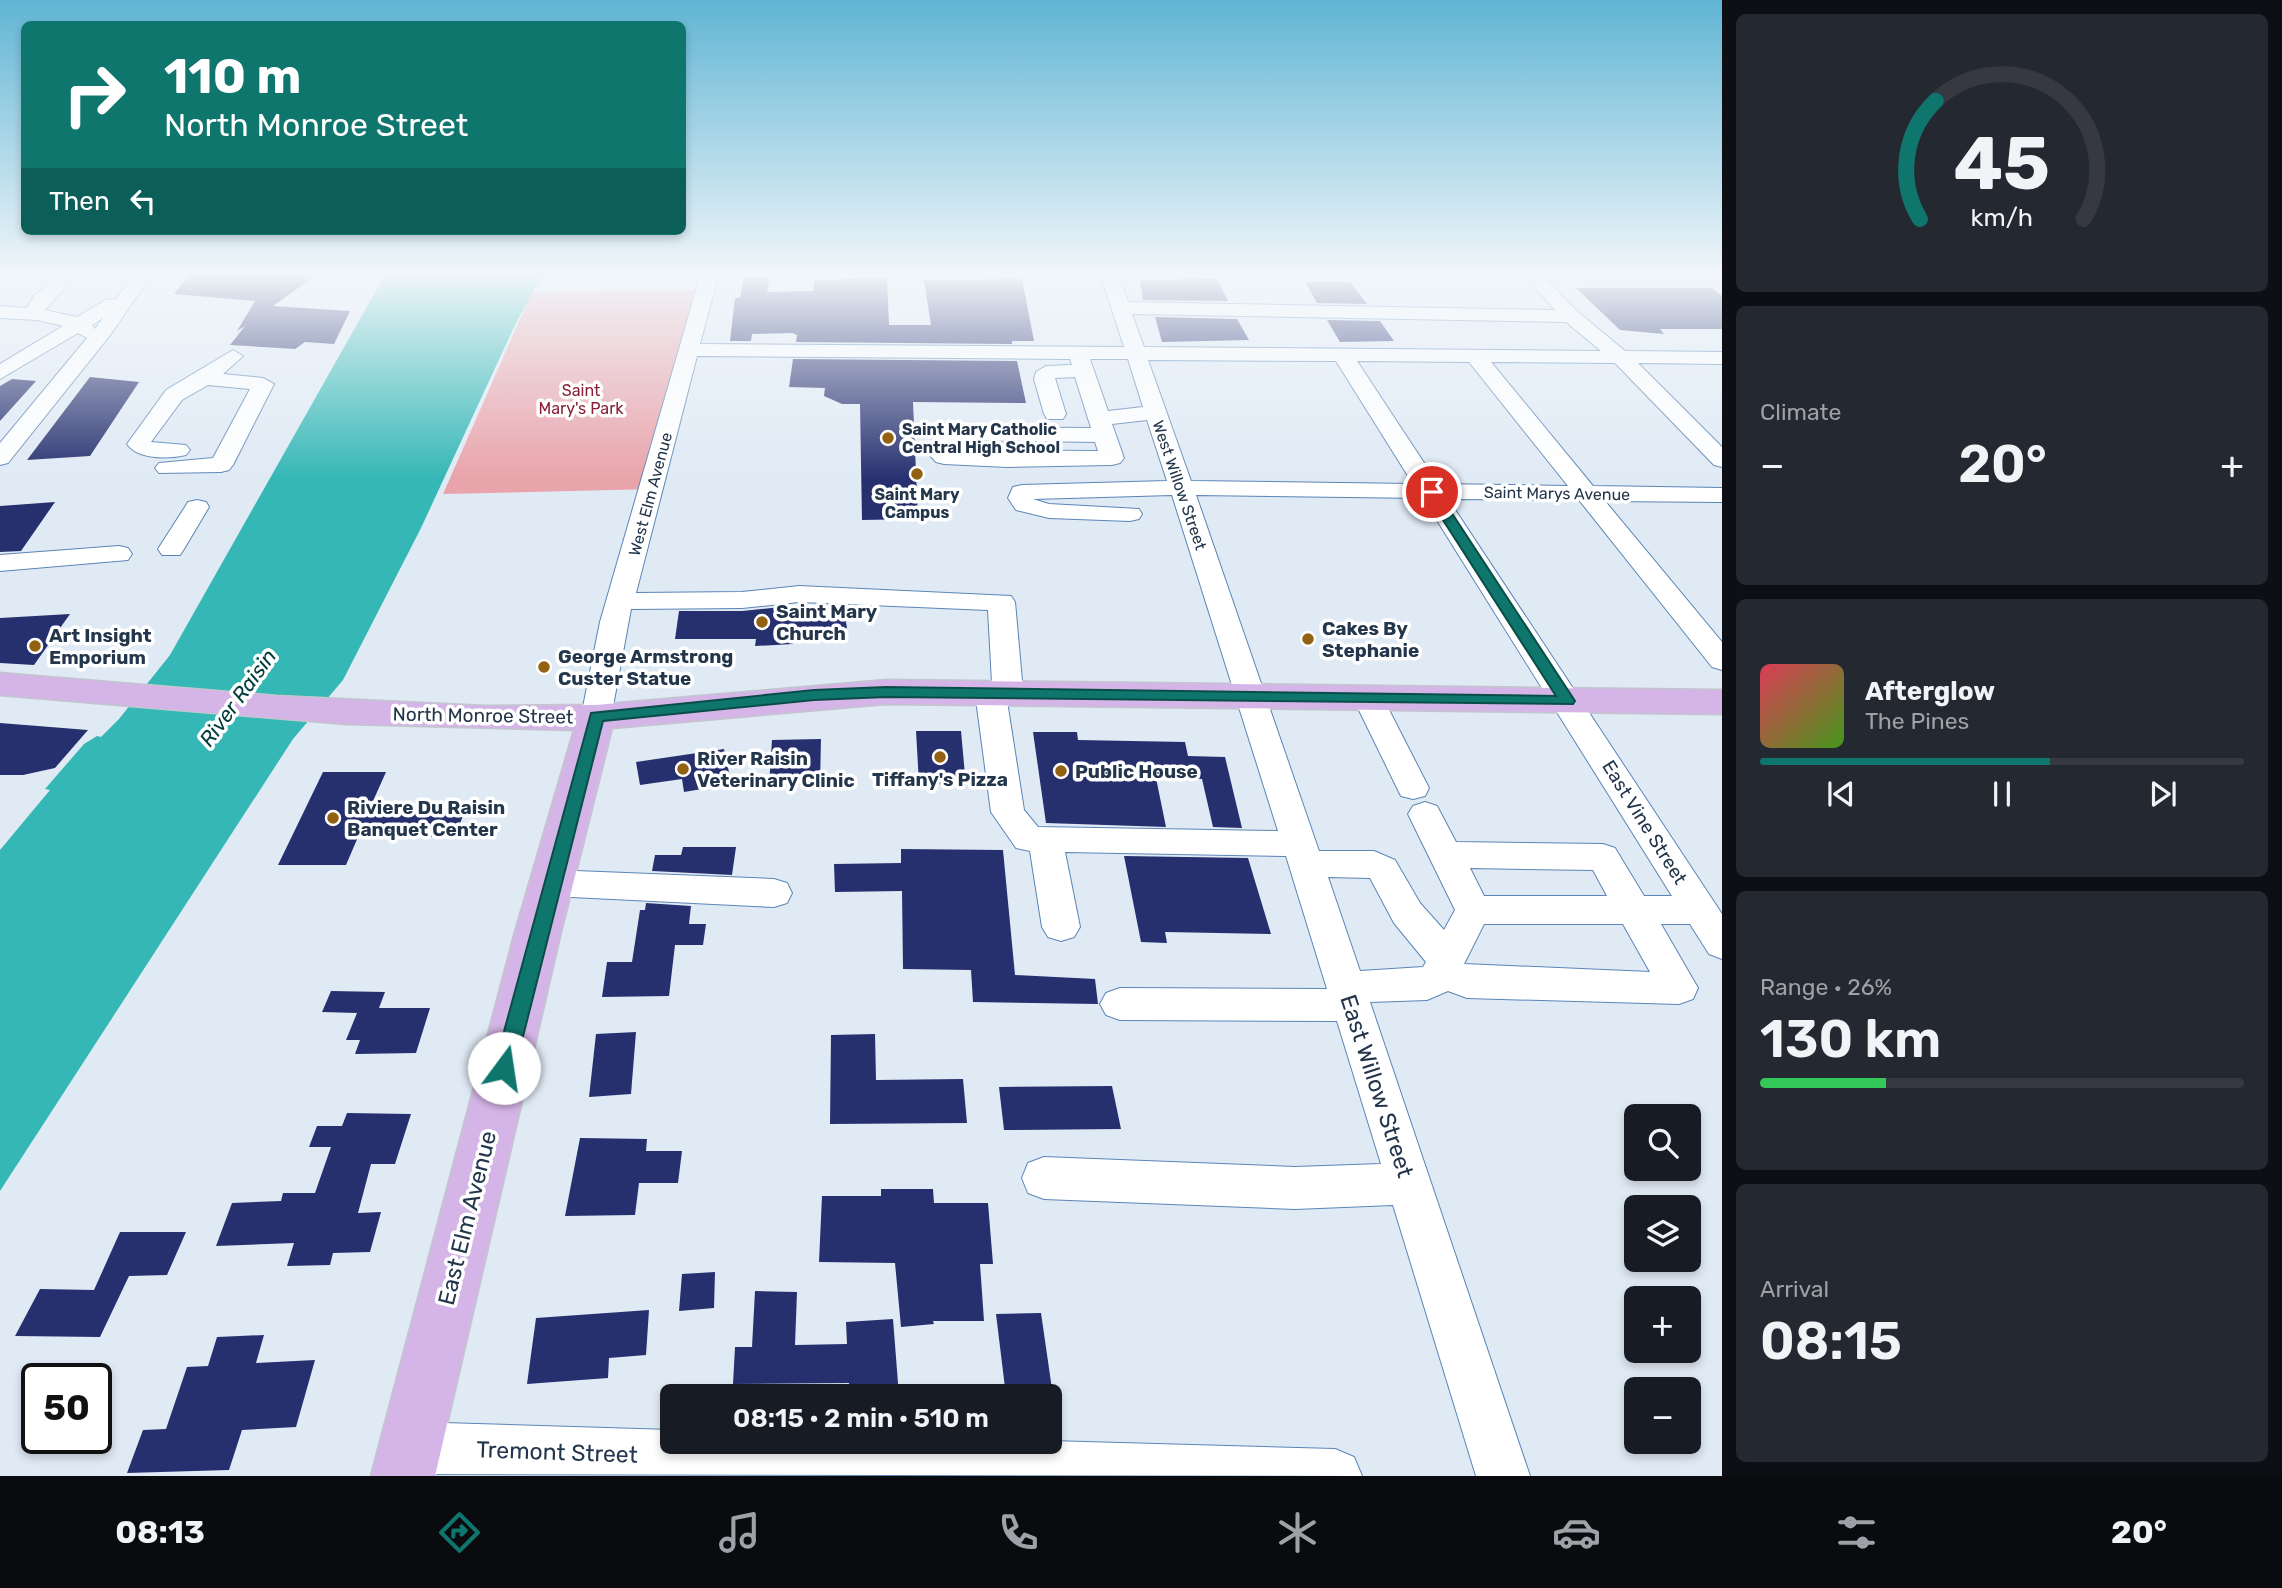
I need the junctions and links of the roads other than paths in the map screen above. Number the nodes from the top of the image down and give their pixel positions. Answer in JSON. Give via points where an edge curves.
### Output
{"nodes":[{"id":1,"x":52,"y":342,"type":"edge"},
{"id":2,"x":89,"y":342,"type":"edge"},
{"id":3,"x":92,"y":342,"type":"edge"},
{"id":4,"x":691,"y":342,"type":"edge"},
{"id":5,"x":1132,"y":342,"type":"edge"},
{"id":6,"x":1602,"y":342,"type":"edge"},
{"id":7,"x":89,"y":346,"type":"junction"},
{"id":8,"x":689,"y":350,"type":"junction"},
{"id":9,"x":1136,"y":354,"type":"junction"},
{"id":10,"x":233,"y":356,"type":"dead end"},
{"id":11,"x":1344,"y":357,"type":"junction"},
{"id":12,"x":1476,"y":357,"type":"junction"},
{"id":13,"x":1620,"y":357,"type":"junction"},
{"id":14,"x":1722,"y":358,"type":"edge"},
{"id":15,"x":1081,"y":362,"type":"junction"},
{"id":16,"x":0,"y":373,"type":"edge"},
{"id":17,"x":214,"y":380,"type":"dead end"},
{"id":18,"x":1156,"y":412,"type":"junction"},
{"id":19,"x":1055,"y":414,"type":"junction"},
{"id":20,"x":1101,"y":423,"type":"junction"},
{"id":21,"x":959,"y":433,"type":"junction"},
{"id":22,"x":2,"y":453,"type":"edge"},
{"id":23,"x":1112,"y":458,"type":"junction"},
{"id":24,"x":1722,"y":460,"type":"edge"},
{"id":25,"x":1182,"y":488,"type":"junction"},
{"id":26,"x":1432,"y":492,"type":"junction"},
{"id":27,"x":1587,"y":494,"type":"junction"},
{"id":28,"x":1722,"y":495,"type":"edge"},
{"id":29,"x":197,"y":507,"type":"dead end"},
{"id":30,"x":171,"y":549,"type":"dead end"},
{"id":31,"x":118,"y":554,"type":"dead end"},
{"id":32,"x":0,"y":563,"type":"edge"},
{"id":33,"x":620,"y":601,"type":"junction"},
{"id":34,"x":1722,"y":661,"type":"edge"},
{"id":35,"x":0,"y":684,"type":"edge"},
{"id":36,"x":999,"y":692,"type":"junction"},
{"id":37,"x":1252,"y":696,"type":"junction"},
{"id":38,"x":1368,"y":698,"type":"junction"},
{"id":39,"x":1567,"y":701,"type":"junction"},
{"id":40,"x":1722,"y":702,"type":"edge"},
{"id":41,"x":596,"y":717,"type":"junction"},
{"id":42,"x":1045,"y":839,"type":"junction"},
{"id":43,"x":1302,"y":854,"type":"junction"},
{"id":44,"x":1445,"y":855,"type":"junction"},
{"id":45,"x":551,"y":883,"type":"junction"},
{"id":46,"x":774,"y":893,"type":"dead end"},
{"id":47,"x":1473,"y":910,"type":"junction"},
{"id":48,"x":1632,"y":910,"type":"junction"},
{"id":49,"x":1700,"y":910,"type":"junction"},
{"id":50,"x":1061,"y":928,"type":"dead end"},
{"id":51,"x":1722,"y":944,"type":"edge"},
{"id":52,"x":1444,"y":965,"type":"junction"},
{"id":53,"x":1348,"y":996,"type":"junction"},
{"id":54,"x":1120,"y":1004,"type":"dead end"},
{"id":55,"x":1044,"y":1178,"type":"dead end"},
{"id":56,"x":1409,"y":1184,"type":"junction"},
{"id":57,"x":406,"y":1462,"type":"edge"},
{"id":58,"x":1335,"y":1476,"type":"edge"},
{"id":59,"x":1503,"y":1476,"type":"edge"}],
"edges":[{"from":1,"to":16,"type":"street"},
{"from":2,"to":7,"type":"street"},
{"from":3,"to":7,"type":"street"},
{"from":4,"to":8,"type":"street","name":"West Elm Avenue"},
{"from":5,"to":9,"type":"street","name":"West Willow Street"},
{"from":6,"to":13,"type":"street"},
{"from":7,"to":22,"type":"street"},
{"from":8,"to":15,"type":"street"},
{"from":8,"to":33,"type":"street","name":"West Elm Avenue"},
{"from":9,"to":11,"type":"street"},
{"from":9,"to":15,"type":"street"},
{"from":9,"to":18,"type":"street","name":"West Willow Street"},
{"from":10,"to":17,"type":"street","via":[[174,395],[138,444],[173,459],[222,465],[264,384]]},
{"from":11,"to":12,"type":"street"},
{"from":11,"to":26,"type":"street","name":"East Vine Street"},
{"from":12,"to":13,"type":"street"},
{"from":12,"to":27,"type":"street"},
{"from":13,"to":14,"type":"street"},
{"from":13,"to":24,"type":"street"},
{"from":15,"to":19,"type":"street","via":[[1046,372]]},
{"from":15,"to":20,"type":"street"},
{"from":18,"to":20,"type":"street"},
{"from":18,"to":25,"type":"street","name":"West Willow Street"},
{"from":19,"to":20,"type":"street"},
{"from":19,"to":21,"type":"street","via":[[958,416],[953,421]]},
{"from":20,"to":21,"type":"street"},
{"from":20,"to":23,"type":"street"},
{"from":21,"to":23,"type":"street","via":[[940,443],[938,451],[944,457]]},
{"from":23,"to":25,"type":"street","name":"Saint Marys Avenue","via":[[1129,511]]},
{"from":25,"to":26,"type":"street","name":"Saint Marys Avenue"},
{"from":25,"to":37,"type":"street","name":"West Willow Street"},
{"from":26,"to":27,"type":"street","name":"Saint Marys Avenue"},
{"from":26,"to":39,"type":"street","name":"East Vine Street"},
{"from":27,"to":28,"type":"street","name":"Saint Marys Avenue"},
{"from":27,"to":34,"type":"street"},
{"from":29,"to":30,"type":"street"},
{"from":31,"to":32,"type":"street"},
{"from":33,"to":36,"type":"street","via":[[742,600],[926,586],[1001,602]]},
{"from":33,"to":41,"type":"street","name":"West Elm Avenue"},
{"from":35,"to":41,"type":"main road","name":"North Monroe Street","via":[[335,709],[509,718]]},
{"from":36,"to":37,"type":"main road","name":"North Monroe Street"},
{"from":36,"to":41,"type":"main road","name":"North Monroe Street","via":[[814,695]]},
{"from":36,"to":42,"type":"street","via":[[1008,813],[1028,839]]},
{"from":37,"to":38,"type":"main road","name":"North Monroe Street"},
{"from":37,"to":43,"type":"street","name":"East Willow Street"},
{"from":38,"to":39,"type":"main road","name":"North Monroe Street"},
{"from":38,"to":44,"type":"street"},
{"from":39,"to":40,"type":"main road","name":"North Monroe Street"},
{"from":39,"to":49,"type":"street","name":"East Vine Street"},
{"from":41,"to":45,"type":"main road","name":"East Elm Avenue"},
{"from":42,"to":43,"type":"street"},
{"from":42,"to":50,"type":"street"},
{"from":43,"to":52,"type":"street","via":[[1384,869],[1407,913]]},
{"from":43,"to":53,"type":"street","name":"East Willow Street"},
{"from":44,"to":47,"type":"street"},
{"from":44,"to":48,"type":"street","via":[[1603,857]]},
{"from":45,"to":46,"type":"street"},
{"from":45,"to":57,"type":"main road","name":"East Elm Avenue"},
{"from":47,"to":48,"type":"street"},
{"from":47,"to":52,"type":"street"},
{"from":48,"to":49,"type":"street"},
{"from":48,"to":52,"type":"street","via":[[1679,988],[1467,982]]},
{"from":49,"to":51,"type":"street","name":"East Vine Street"},
{"from":52,"to":53,"type":"street","via":[[1427,985]]},
{"from":53,"to":54,"type":"street"},
{"from":53,"to":56,"type":"street","name":"East Willow Street"},
{"from":55,"to":56,"type":"street","via":[[1295,1188]]},
{"from":56,"to":59,"type":"street","name":"East Willow Street"},
{"from":57,"to":58,"type":"street","name":"Tremont Street"}]}
